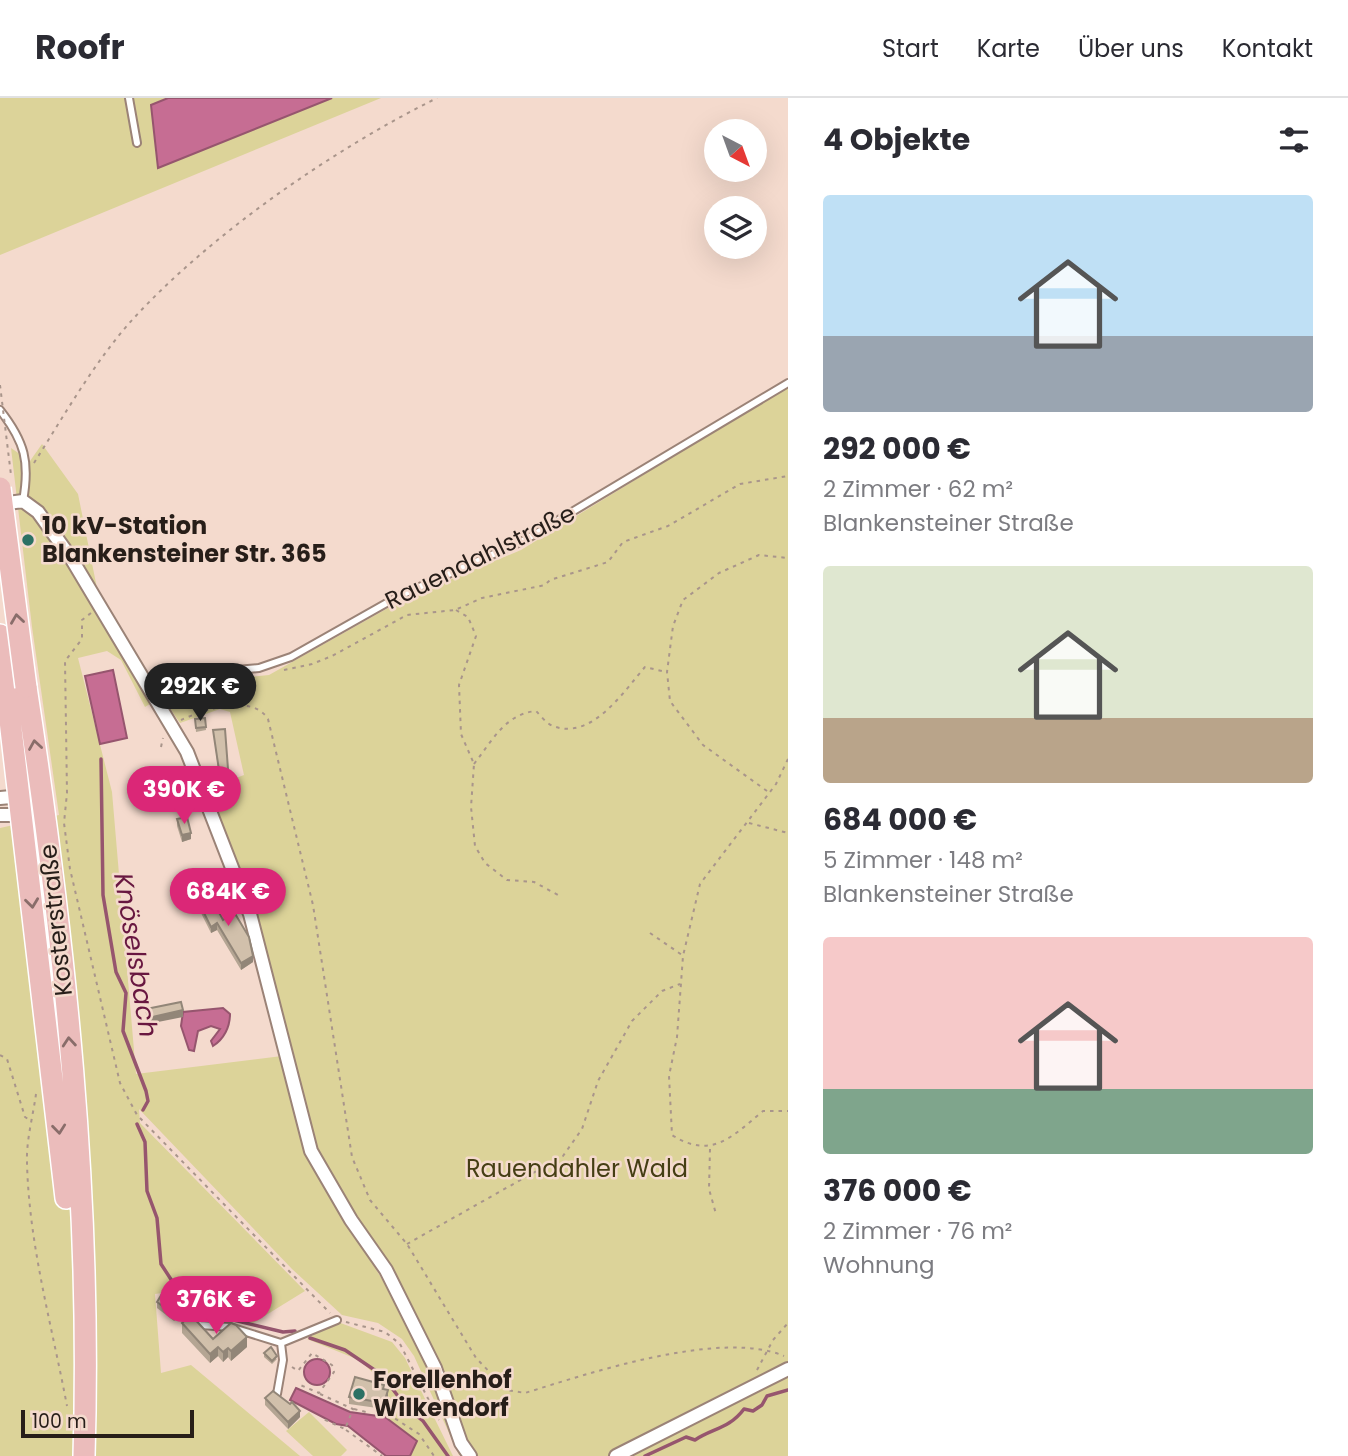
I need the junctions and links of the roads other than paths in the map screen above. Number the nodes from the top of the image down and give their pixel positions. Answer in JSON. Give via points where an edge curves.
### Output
{"nodes":[{"id":1,"x":130,"y":98,"type":"edge"},
{"id":2,"x":137,"y":143,"type":"dead end"},
{"id":3,"x":788,"y":383,"type":"edge"},
{"id":4,"x":0,"y":410,"type":"edge"},
{"id":5,"x":0,"y":488,"type":"edge"},
{"id":6,"x":23,"y":501,"type":"junction"},
{"id":7,"x":0,"y":504,"type":"edge"},
{"id":8,"x":0,"y":635,"type":"edge"},
{"id":9,"x":16,"y":688,"type":"junction"},
{"id":10,"x":158,"y":699,"type":"junction"},
{"id":11,"x":42,"y":804,"type":"junction"},
{"id":12,"x":10,"y":806,"type":"edge"},
{"id":13,"x":190,"y":1316,"type":"edge"},
{"id":14,"x":337,"y":1320,"type":"road end"},
{"id":15,"x":281,"y":1343,"type":"junction"},
{"id":16,"x":83,"y":1354,"type":"junction"},
{"id":17,"x":788,"y":1369,"type":"edge"},
{"id":18,"x":277,"y":1394,"type":"edge"},
{"id":19,"x":84,"y":1456,"type":"edge"},
{"id":20,"x":470,"y":1456,"type":"edge"},
{"id":21,"x":615,"y":1456,"type":"edge"}],
"edges":[{"from":1,"to":2,"type":"lane"},
{"from":3,"to":10,"type":"lane","name":"Rauendahlstraße","via":[[525,540],[399,596],[291,657],[214,672]]},
{"from":4,"to":6,"type":"lane","via":[[17,436],[29,472]]},
{"from":9,"to":5,"type":"main road","name":"Kosterstraße","one_way":true,"bridge":true},
{"from":6,"to":7,"type":"street"},
{"from":6,"to":10,"type":"street","via":[[56,535]]},
{"from":8,"to":9,"type":"main road","name":"Kosterstraße"},
{"from":11,"to":9,"type":"main road","name":"Kosterstraße","one_way":true},
{"from":9,"to":12,"type":"main road","name":"Kosterstraße"},
{"from":10,"to":20,"type":"street","via":[[204,789],[250,914],[311,1151],[392,1281],[435,1368],[461,1443]]},
{"from":11,"to":12,"type":"street"},
{"from":11,"to":12,"type":"street"},
{"from":16,"to":11,"type":"main road","name":"Kosterstraße","one_way":true,"via":[[84,1272],[71,1066]]},
{"from":12,"to":16,"type":"main road","name":"Kosterstraße","one_way":true},
{"from":13,"to":15,"type":"lane","via":[[200,1325],[230,1327]]},
{"from":14,"to":15,"type":"lane"},
{"from":15,"to":18,"type":"lane"},
{"from":16,"to":19,"type":"main road","name":"Kosterstraße"},
{"from":17,"to":21,"type":"street"}]}
